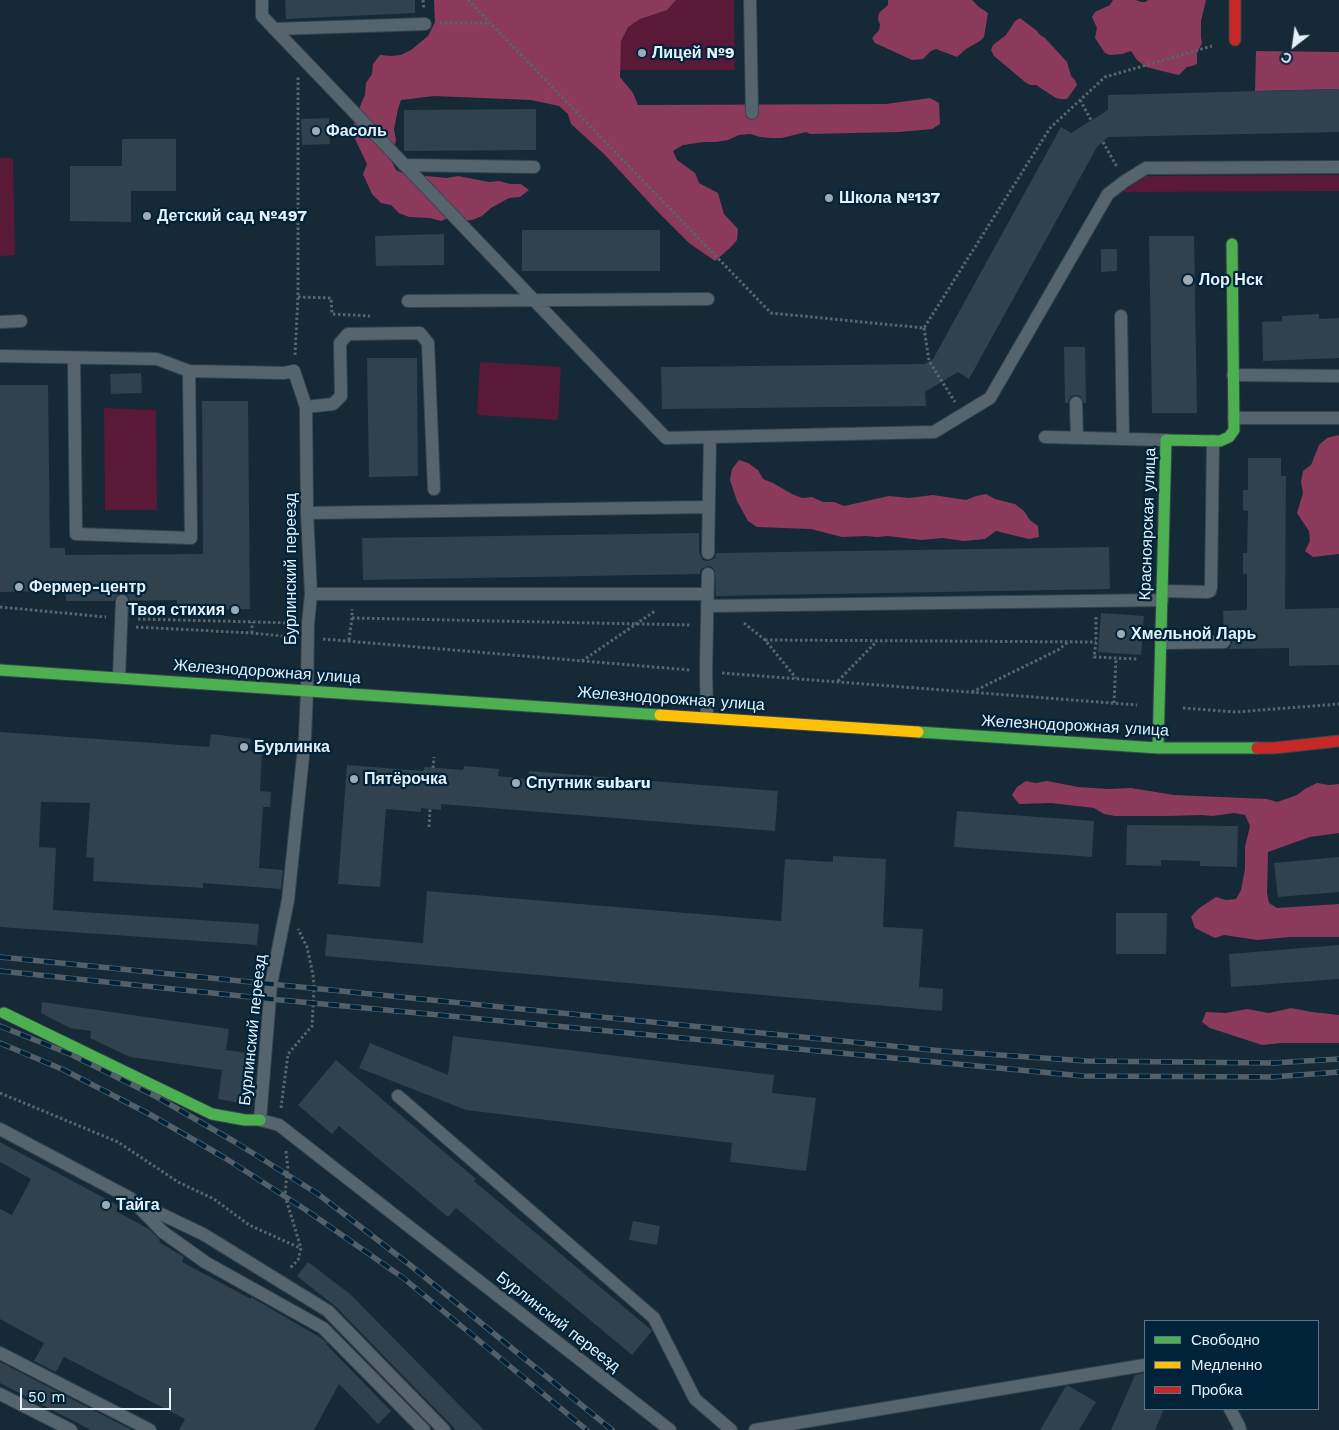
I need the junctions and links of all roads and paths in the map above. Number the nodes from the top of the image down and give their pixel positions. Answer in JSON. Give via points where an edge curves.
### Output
{"nodes":[{"id":1,"x":262,"y":0,"type":"edge"},
{"id":2,"x":468,"y":0,"type":"edge"},
{"id":3,"x":750,"y":0,"type":"edge"},
{"id":4,"x":1235,"y":0,"type":"edge"},
{"id":5,"x":490,"y":23,"type":"junction"},
{"id":6,"x":425,"y":24,"type":"joint"},
{"id":7,"x":274,"y":29,"type":"junction"},
{"id":8,"x":1235,"y":40,"type":"joint"},
{"id":9,"x":298,"y":54,"type":"junction"},
{"id":10,"x":1080,"y":100,"type":"junction"},
{"id":11,"x":752,"y":113,"type":"dead end"},
{"id":12,"x":1091,"y":120,"type":"dead end"},
{"id":13,"x":1102,"y":142,"type":"dead end"},
{"id":14,"x":404,"y":165,"type":"junction"},
{"id":15,"x":1339,"y":167,"type":"edge"},
{"id":16,"x":534,"y":168,"type":"dead end"},
{"id":17,"x":1125,"y":181,"type":"junction"},
{"id":18,"x":1232,"y":244,"type":"dead end"},
{"id":19,"x":298,"y":297,"type":"junction"},
{"id":20,"x":708,"y":299,"type":"dead end"},
{"id":21,"x":534,"y":300,"type":"junction"},
{"id":22,"x":408,"y":301,"type":"dead end"},
{"id":23,"x":378,"y":316,"type":"dead end"},
{"id":24,"x":1121,"y":316,"type":"dead end"},
{"id":25,"x":21,"y":321,"type":"dead end"},
{"id":26,"x":0,"y":322,"type":"edge"},
{"id":27,"x":924,"y":328,"type":"junction"},
{"id":28,"x":0,"y":356,"type":"edge"},
{"id":29,"x":74,"y":358,"type":"junction"},
{"id":30,"x":294,"y":371,"type":"junction"},
{"id":31,"x":189,"y":372,"type":"junction"},
{"id":32,"x":1233,"y":375,"type":"junction"},
{"id":33,"x":1339,"y":376,"type":"edge"},
{"id":34,"x":1076,"y":403,"type":"dead end"},
{"id":35,"x":306,"y":406,"type":"junction"},
{"id":36,"x":963,"y":414,"type":"junction"},
{"id":37,"x":1234,"y":418,"type":"junction"},
{"id":38,"x":1339,"y":418,"type":"edge"},
{"id":39,"x":710,"y":437,"type":"junction"},
{"id":40,"x":1045,"y":437,"type":"dead end"},
{"id":41,"x":1076,"y":438,"type":"junction"},
{"id":42,"x":1123,"y":439,"type":"junction"},
{"id":43,"x":1166,"y":440,"type":"junction"},
{"id":44,"x":1213,"y":441,"type":"junction"},
{"id":45,"x":434,"y":489,"type":"dead end"},
{"id":46,"x":709,"y":507,"type":"junction"},
{"id":47,"x":307,"y":513,"type":"junction"},
{"id":48,"x":708,"y":553,"type":"dead end"},
{"id":49,"x":708,"y":574,"type":"dead end"},
{"id":50,"x":351,"y":593,"type":"junction"},
{"id":51,"x":311,"y":594,"type":"junction"},
{"id":52,"x":1162,"y":595,"type":"junction"},
{"id":53,"x":707,"y":600,"type":"junction"},
{"id":54,"x":122,"y":601,"type":"dead end"},
{"id":55,"x":1096,"y":601,"type":"junction"},
{"id":56,"x":658,"y":609,"type":"dead end"},
{"id":57,"x":122,"y":618,"type":"junction"},
{"id":58,"x":352,"y":618,"type":"junction"},
{"id":59,"x":738,"y":620,"type":"dead end"},
{"id":60,"x":252,"y":622,"type":"dead end"},
{"id":61,"x":635,"y":625,"type":"junction"},
{"id":62,"x":707,"y":626,"type":"junction"},
{"id":63,"x":252,"y":633,"type":"junction"},
{"id":64,"x":308,"y":638,"type":"junction"},
{"id":65,"x":349,"y":640,"type":"junction"},
{"id":66,"x":765,"y":640,"type":"junction"},
{"id":67,"x":878,"y":641,"type":"junction"},
{"id":68,"x":1068,"y":642,"type":"junction"},
{"id":69,"x":1096,"y":642,"type":"junction"},
{"id":70,"x":1224,"y":642,"type":"dead end"},
{"id":71,"x":1161,"y":643,"type":"junction"},
{"id":72,"x":1116,"y":658,"type":"junction"},
{"id":73,"x":1160,"y":661,"type":"junction"},
{"id":74,"x":581,"y":662,"type":"junction"},
{"id":75,"x":0,"y":670,"type":"edge"},
{"id":76,"x":706,"y":671,"type":"junction"},
{"id":77,"x":119,"y":677,"type":"junction"},
{"id":78,"x":797,"y":678,"type":"junction"},
{"id":79,"x":837,"y":682,"type":"junction"},
{"id":80,"x":307,"y":691,"type":"junction"},
{"id":81,"x":971,"y":692,"type":"junction"},
{"id":82,"x":1114,"y":703,"type":"junction"},
{"id":83,"x":1339,"y":704,"type":"edge"},
{"id":84,"x":1159,"y":706,"type":"junction"},
{"id":85,"x":708,"y":718,"type":"junction"},
{"id":86,"x":1339,"y":741,"type":"edge"},
{"id":87,"x":1158,"y":748,"type":"junction"},
{"id":88,"x":434,"y":757,"type":"dead end"},
{"id":89,"x":433,"y":768,"type":"dead end"},
{"id":90,"x":430,"y":808,"type":"dead end"},
{"id":91,"x":429,"y":827,"type":"dead end"},
{"id":92,"x":297,"y":926,"type":"dead end"},
{"id":93,"x":4,"y":1013,"type":"dead end"},
{"id":94,"x":0,"y":1093,"type":"edge"},
{"id":95,"x":398,"y":1096,"type":"dead end"},
{"id":96,"x":260,"y":1120,"type":"junction"},
{"id":97,"x":279,"y":1125,"type":"junction"},
{"id":98,"x":0,"y":1129,"type":"edge"},
{"id":99,"x":130,"y":1198,"type":"junction"},
{"id":100,"x":301,"y":1248,"type":"junction"},
{"id":101,"x":275,"y":1277,"type":"junction"},
{"id":102,"x":0,"y":1353,"type":"edge"},
{"id":103,"x":1144,"y":1365,"type":"edge"},
{"id":104,"x":0,"y":1394,"type":"edge"},
{"id":105,"x":1231,"y":1410,"type":"edge"},
{"id":106,"x":71,"y":1430,"type":"edge"},
{"id":107,"x":150,"y":1430,"type":"edge"},
{"id":108,"x":424,"y":1430,"type":"edge"},
{"id":109,"x":444,"y":1430,"type":"edge"},
{"id":110,"x":670,"y":1430,"type":"edge"},
{"id":111,"x":731,"y":1430,"type":"edge"},
{"id":112,"x":755,"y":1430,"type":"edge"},
{"id":113,"x":1240,"y":1430,"type":"edge"}],
"edges":[{"from":1,"to":7,"type":"lane","via":[[262,16]]},
{"from":2,"to":5,"type":"path"},
{"from":3,"to":11,"type":"lane"},
{"from":4,"to":8,"type":"street"},
{"from":5,"to":6,"type":"path"},
{"from":5,"to":27,"type":"path","via":[[771,313]]},
{"from":6,"to":7,"type":"lane"},
{"from":7,"to":9,"type":"lane"},
{"from":8,"to":10,"type":"path","via":[[1105,77]]},
{"from":9,"to":14,"type":"lane"},
{"from":9,"to":19,"type":"path"},
{"from":10,"to":12,"type":"path"},
{"from":10,"to":27,"type":"path","via":[[1050,128]]},
{"from":13,"to":17,"type":"path"},
{"from":14,"to":16,"type":"lane"},
{"from":14,"to":21,"type":"lane"},
{"from":15,"to":17,"type":"lane","via":[[1146,168]]},
{"from":17,"to":36,"type":"lane","via":[[1108,194],[990,398]]},
{"from":18,"to":32,"type":"street","name":"Красноярская улица"},
{"from":19,"to":23,"type":"path","via":[[331,298],[332,314]]},
{"from":19,"to":30,"type":"path"},
{"from":20,"to":21,"type":"lane"},
{"from":21,"to":22,"type":"lane"},
{"from":21,"to":39,"type":"lane","via":[[666,438]]},
{"from":24,"to":42,"type":"lane"},
{"from":25,"to":26,"type":"lane"},
{"from":27,"to":36,"type":"path","via":[[929,361]]},
{"from":28,"to":29,"type":"lane"},
{"from":29,"to":31,"type":"lane","via":[[157,359]]},
{"from":29,"to":31,"type":"lane","via":[[76,534],[191,538]]},
{"from":30,"to":31,"type":"lane"},
{"from":30,"to":35,"type":"lane","name":"Бурлинский переезд"},
{"from":32,"to":33,"type":"lane"},
{"from":32,"to":37,"type":"street","name":"Красноярская улица"},
{"from":34,"to":41,"type":"lane"},
{"from":35,"to":45,"type":"lane","via":[[333,404],[340,396],[340,343],[348,334],[420,333],[428,343]]},
{"from":35,"to":47,"type":"lane","name":"Бурлинский переезд"},
{"from":36,"to":39,"type":"lane","via":[[934,432]]},
{"from":37,"to":38,"type":"lane"},
{"from":37,"to":44,"type":"street","name":"Красноярская улица","via":[[1234,430],[1229,437]]},
{"from":39,"to":46,"type":"lane"},
{"from":40,"to":41,"type":"lane"},
{"from":41,"to":42,"type":"lane"},
{"from":42,"to":43,"type":"lane"},
{"from":43,"to":44,"type":"street","name":"Красноярская улица"},
{"from":43,"to":52,"type":"street","name":"Красноярская улица"},
{"from":44,"to":52,"type":"lane","via":[[1210,591]]},
{"from":46,"to":47,"type":"lane"},
{"from":46,"to":48,"type":"lane"},
{"from":47,"to":51,"type":"lane","name":"Бурлинский переезд"},
{"from":49,"to":53,"type":"lane"},
{"from":50,"to":51,"type":"lane"},
{"from":50,"to":53,"type":"lane"},
{"from":50,"to":58,"type":"path"},
{"from":51,"to":64,"type":"lane","name":"Бурлинский переезд"},
{"from":52,"to":55,"type":"lane"},
{"from":52,"to":71,"type":"street","name":"Красноярская улица"},
{"from":53,"to":55,"type":"lane"},
{"from":53,"to":62,"type":"lane"},
{"from":54,"to":57,"type":"lane"},
{"from":55,"to":69,"type":"path"},
{"from":56,"to":61,"type":"path"},
{"from":57,"to":63,"type":"path","via":[[133,627]]},
{"from":57,"to":77,"type":"lane"},
{"from":58,"to":61,"type":"path"},
{"from":58,"to":65,"type":"path"},
{"from":59,"to":66,"type":"path"},
{"from":60,"to":63,"type":"path"},
{"from":61,"to":62,"type":"path"},
{"from":61,"to":74,"type":"path"},
{"from":62,"to":76,"type":"lane"},
{"from":63,"to":64,"type":"path"},
{"from":64,"to":65,"type":"path"},
{"from":64,"to":80,"type":"lane","name":"Бурлинский переезд"},
{"from":65,"to":74,"type":"path"},
{"from":66,"to":67,"type":"path"},
{"from":66,"to":78,"type":"path"},
{"from":67,"to":68,"type":"path"},
{"from":67,"to":79,"type":"path"},
{"from":68,"to":69,"type":"path"},
{"from":68,"to":81,"type":"path","via":[[1058,650]]},
{"from":69,"to":72,"type":"path","via":[[1094,657]]},
{"from":70,"to":71,"type":"lane"},
{"from":71,"to":73,"type":"street","name":"Красноярская улица"},
{"from":72,"to":73,"type":"path"},
{"from":72,"to":82,"type":"path"},
{"from":73,"to":84,"type":"street","name":"Красноярская улица"},
{"from":74,"to":76,"type":"path"},
{"from":75,"to":77,"type":"street","name":"Железнодорожная улица"},
{"from":76,"to":78,"type":"path"},
{"from":76,"to":85,"type":"lane"},
{"from":77,"to":80,"type":"street","name":"Железнодорожная улица"},
{"from":78,"to":79,"type":"path"},
{"from":79,"to":81,"type":"path"},
{"from":80,"to":85,"type":"street","name":"Железнодорожная улица"},
{"from":80,"to":96,"type":"lane","name":"Бурлинский переезд","via":[[288,900],[272,984]]},
{"from":81,"to":82,"type":"path"},
{"from":82,"to":84,"type":"path"},
{"from":83,"to":84,"type":"path","via":[[1236,712]]},
{"from":84,"to":87,"type":"street","name":"Красноярская улица"},
{"from":85,"to":87,"type":"street","name":"Железнодорожная улица"},
{"from":86,"to":87,"type":"street","name":"Железнодорожная улица","via":[[1274,748]]},
{"from":88,"to":89,"type":"path"},
{"from":90,"to":91,"type":"path"},
{"from":92,"to":97,"type":"path","via":[[307,947],[313,975],[312,1026],[288,1054]]},
{"from":93,"to":96,"type":"street","via":[[212,1114]]},
{"from":94,"to":100,"type":"path","via":[[118,1142],[178,1182],[214,1199],[249,1225]]},
{"from":95,"to":111,"type":"lane","via":[[654,1318],[695,1399]]},
{"from":96,"to":97,"type":"lane","name":"Бурлинский переезд"},
{"from":97,"to":100,"type":"path","via":[[288,1169],[285,1196]]},
{"from":97,"to":110,"type":"lane","name":"Бурлинский переезд"},
{"from":98,"to":99,"type":"lane"},
{"from":99,"to":101,"type":"lane","via":[[203,1234]]},
{"from":99,"to":108,"type":"lane","via":[[163,1232],[205,1262],[323,1328]]},
{"from":100,"to":101,"type":"path","via":[[298,1260],[283,1276]]},
{"from":101,"to":109,"type":"lane","via":[[328,1311]]},
{"from":102,"to":107,"type":"lane"},
{"from":103,"to":112,"type":"lane"},
{"from":104,"to":106,"type":"lane"},
{"from":105,"to":113,"type":"lane"}]}
